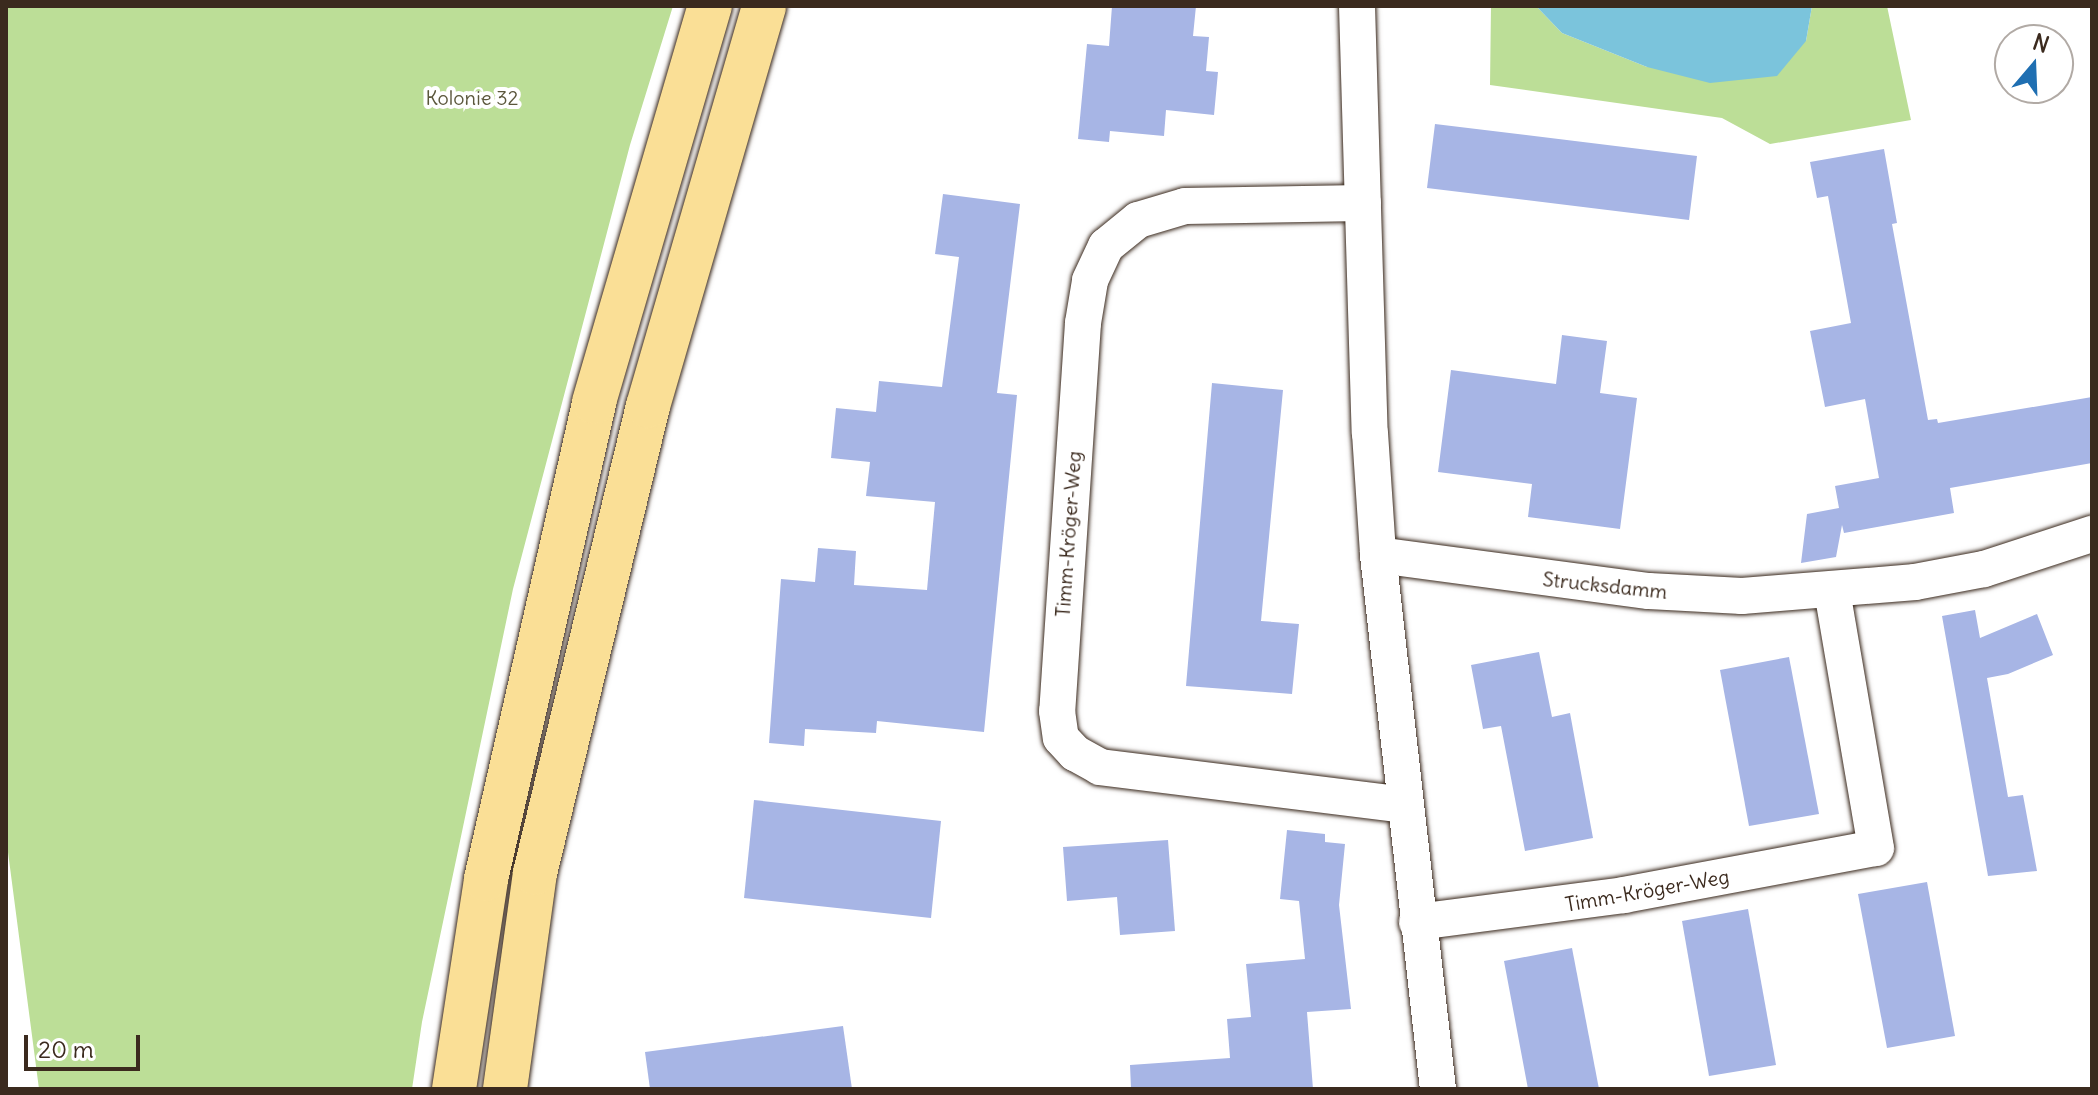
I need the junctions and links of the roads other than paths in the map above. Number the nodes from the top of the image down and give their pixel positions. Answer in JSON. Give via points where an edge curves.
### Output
{"nodes":[{"id":1,"x":710,"y":6,"type":"edge"},
{"id":2,"x":764,"y":6,"type":"edge"},
{"id":3,"x":1357,"y":6,"type":"edge"},
{"id":4,"x":1363,"y":203,"type":"junction"},
{"id":5,"x":2092,"y":534,"type":"edge"},
{"id":6,"x":1378,"y":555,"type":"junction"},
{"id":7,"x":1832,"y":591,"type":"junction"},
{"id":8,"x":1405,"y":805,"type":"junction"},
{"id":9,"x":1417,"y":922,"type":"junction"},
{"id":10,"x":454,"y":1089,"type":"edge"},
{"id":11,"x":505,"y":1089,"type":"edge"},
{"id":12,"x":1438,"y":1089,"type":"edge"}],
"edges":[{"from":1,"to":10,"type":"highway","via":[[594,402],[486,879]]},
{"from":2,"to":11,"type":"highway","via":[[648,406],[535,873]]},
{"from":3,"to":4,"type":"street"},
{"from":4,"to":6,"type":"street"},
{"from":4,"to":8,"type":"street","name":"Timm-Kröger-Weg","via":[[1185,206],[1138,220],[1106,246],[1090,281],[1083,323],[1057,711],[1061,738],[1100,767]]},
{"from":5,"to":7,"type":"street","name":"Strucksdamm","via":[[1984,569]]},
{"from":6,"to":7,"type":"street","name":"Strucksdamm","via":[[1649,591],[1742,596]]},
{"from":6,"to":8,"type":"street"},
{"from":7,"to":9,"type":"street","name":"Timm-Kröger-Weg","via":[[1876,848],[1624,895]]},
{"from":8,"to":9,"type":"street"},
{"from":9,"to":12,"type":"street"}]}
